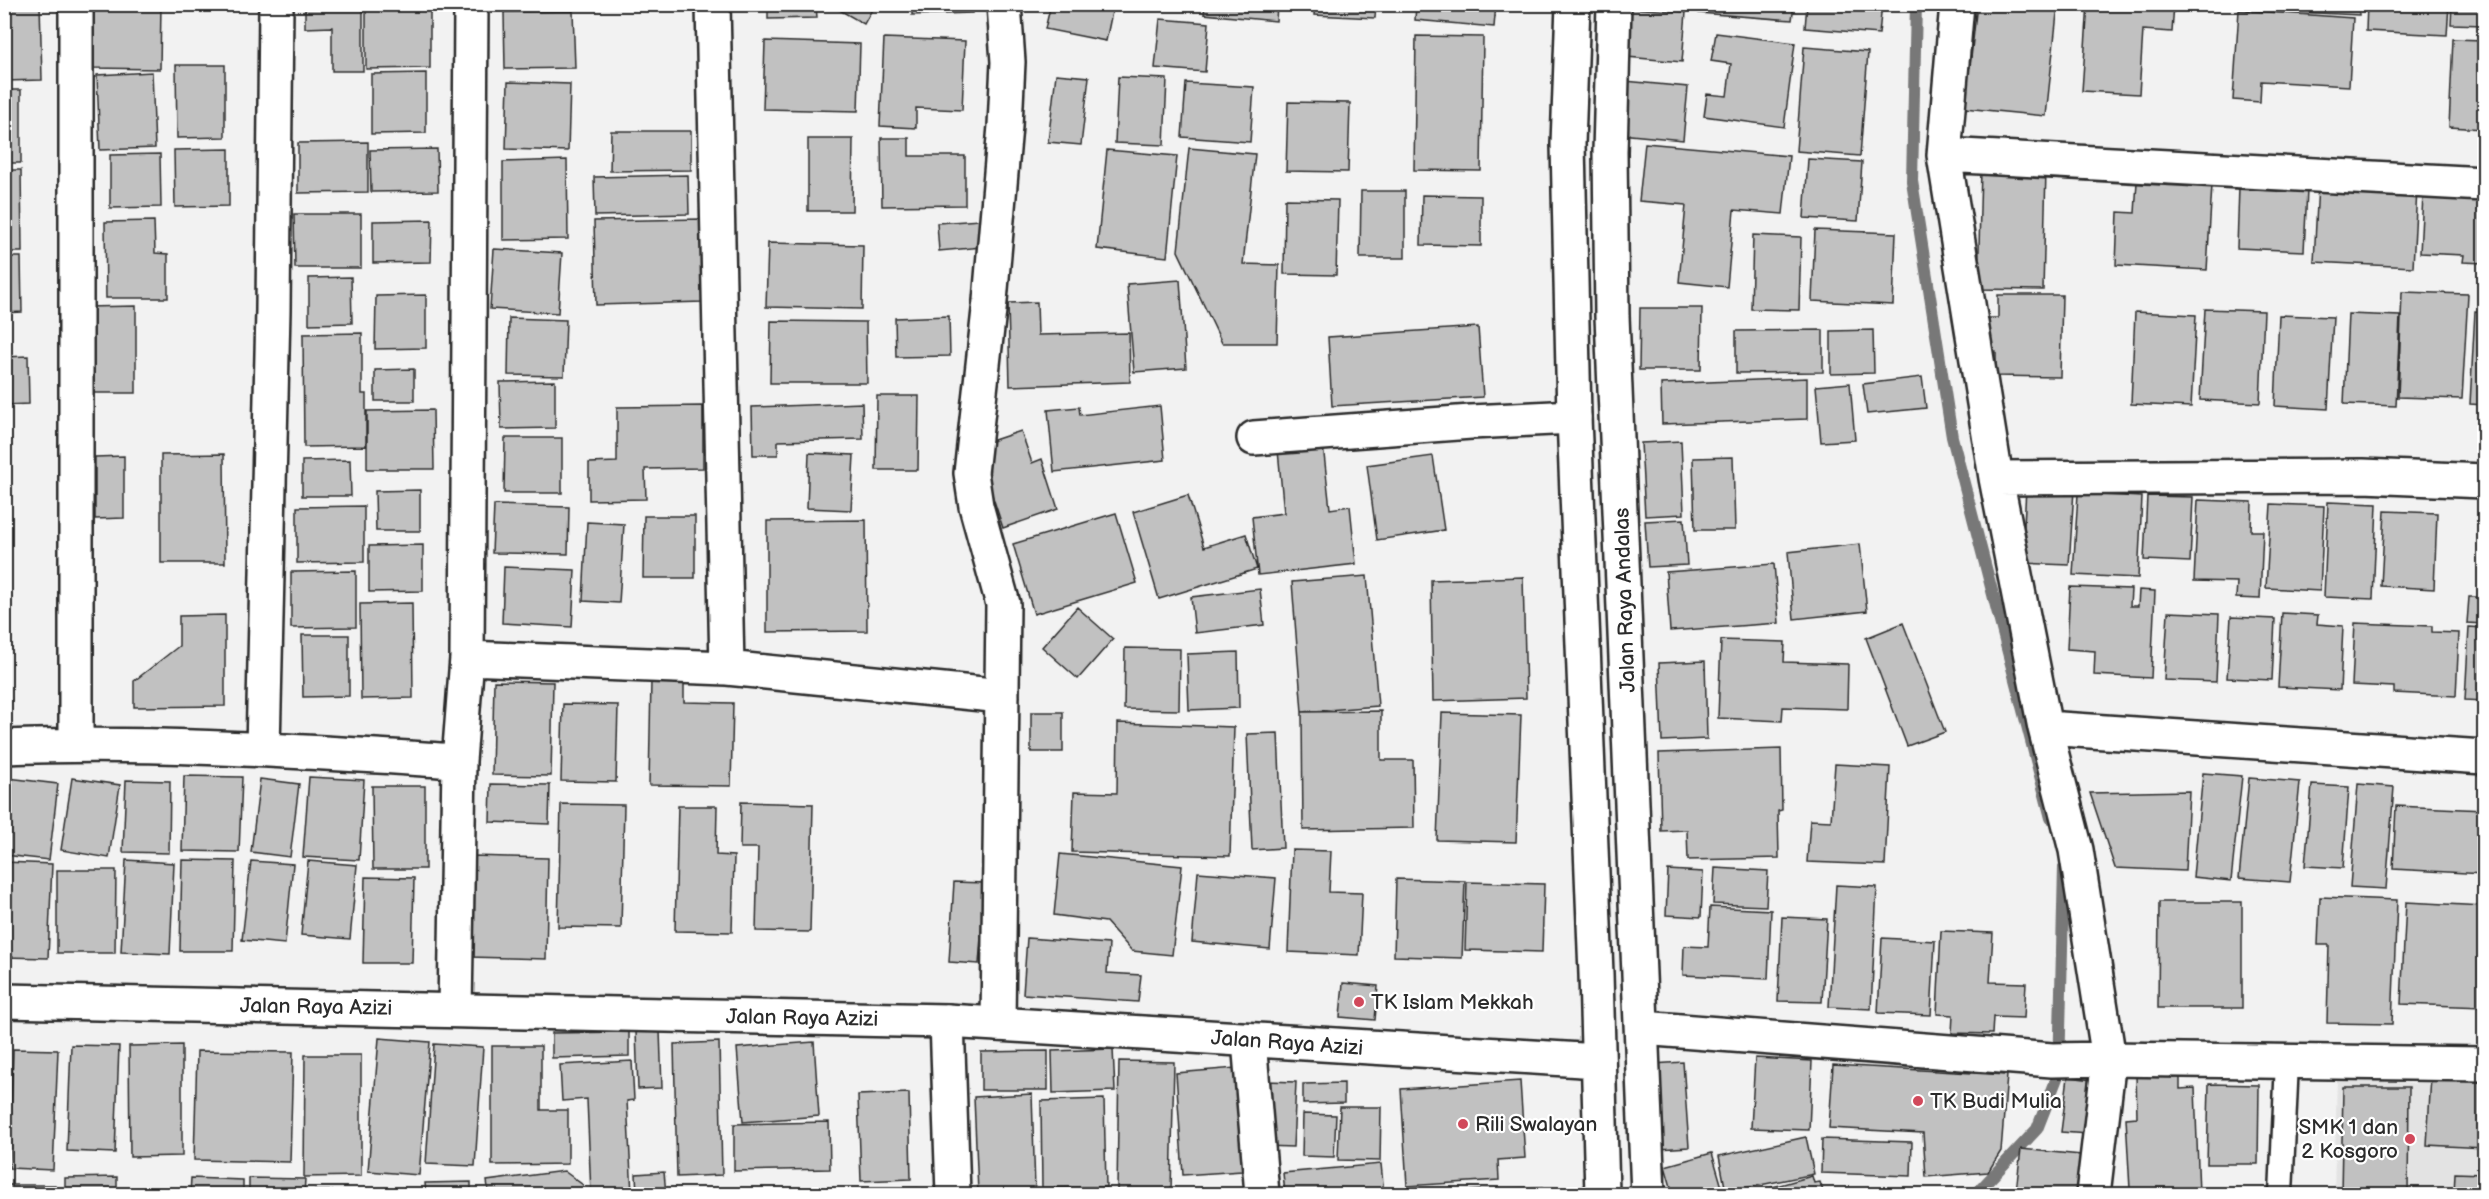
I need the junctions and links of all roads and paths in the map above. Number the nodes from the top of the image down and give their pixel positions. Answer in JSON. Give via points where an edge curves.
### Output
{"nodes":[{"id":1,"x":76,"y":4,"type":"edge"},
{"id":2,"x":276,"y":4,"type":"edge"},
{"id":3,"x":471,"y":4,"type":"edge"},
{"id":4,"x":713,"y":4,"type":"edge"},
{"id":5,"x":1004,"y":4,"type":"edge"},
{"id":6,"x":1573,"y":4,"type":"edge"},
{"id":7,"x":1614,"y":4,"type":"edge"},
{"id":8,"x":1957,"y":4,"type":"edge"},
{"id":9,"x":1944,"y":155,"type":"junction"},
{"id":10,"x":2484,"y":184,"type":"edge"},
{"id":11,"x":1574,"y":417,"type":"junction"},
{"id":12,"x":1254,"y":438,"type":"dead end"},
{"id":13,"x":1996,"y":478,"type":"junction"},
{"id":14,"x":2484,"y":481,"type":"edge"},
{"id":15,"x":467,"y":658,"type":"junction"},
{"id":16,"x":728,"y":668,"type":"junction"},
{"id":17,"x":1628,"y":678,"type":"junction"},
{"id":18,"x":1586,"y":680,"type":"junction"},
{"id":19,"x":1002,"y":696,"type":"junction"},
{"id":20,"x":2045,"y":728,"type":"junction"},
{"id":21,"x":76,"y":744,"type":"junction"},
{"id":22,"x":4,"y":747,"type":"edge"},
{"id":23,"x":262,"y":749,"type":"junction"},
{"id":24,"x":2484,"y":757,"type":"edge"},
{"id":25,"x":459,"y":761,"type":"junction"},
{"id":26,"x":4,"y":1001,"type":"edge"},
{"id":27,"x":455,"y":1010,"type":"junction"},
{"id":28,"x":947,"y":1021,"type":"junction"},
{"id":29,"x":998,"y":1024,"type":"junction"},
{"id":30,"x":1642,"y":1028,"type":"junction"},
{"id":31,"x":1249,"y":1041,"type":"junction"},
{"id":32,"x":2100,"y":1060,"type":"junction"},
{"id":33,"x":1598,"y":1061,"type":"junction"},
{"id":34,"x":2287,"y":1062,"type":"junction"},
{"id":35,"x":2484,"y":1064,"type":"edge"},
{"id":36,"x":953,"y":1194,"type":"edge"},
{"id":37,"x":1262,"y":1194,"type":"edge"},
{"id":38,"x":1602,"y":1194,"type":"edge"},
{"id":39,"x":1648,"y":1194,"type":"edge"},
{"id":40,"x":2093,"y":1194,"type":"edge"},
{"id":41,"x":2281,"y":1194,"type":"edge"}],
"edges":[{"from":1,"to":21,"type":"street"},
{"from":2,"to":23,"type":"street"},
{"from":3,"to":15,"type":"street"},
{"from":4,"to":16,"type":"street"},
{"from":5,"to":19,"type":"street","via":[[1008,62],[1005,126],[971,473],[974,498],[1003,604]]},
{"from":6,"to":11,"type":"street","name":"Jalan Raya Andalas","via":[[1568,144]]},
{"from":7,"to":17,"type":"street","name":"Jalan Raya Andalas","via":[[1610,152],[1612,316]]},
{"from":8,"to":9,"type":"street"},
{"from":9,"to":10,"type":"street"},
{"from":9,"to":13,"type":"street"},
{"from":11,"to":12,"type":"street"},
{"from":11,"to":18,"type":"street","name":"Jalan Raya Andalas"},
{"from":13,"to":14,"type":"street","via":[[2363,476]]},
{"from":13,"to":20,"type":"street"},
{"from":15,"to":16,"type":"street"},
{"from":15,"to":25,"type":"street"},
{"from":16,"to":19,"type":"street"},
{"from":17,"to":18,"type":"street"},
{"from":17,"to":30,"type":"street","name":"Jalan Raya Andalas"},
{"from":18,"to":33,"type":"street","name":"Jalan Raya Andalas"},
{"from":19,"to":29,"type":"street"},
{"from":20,"to":24,"type":"street"},
{"from":20,"to":32,"type":"street","via":[[2076,850]]},
{"from":21,"to":22,"type":"street"},
{"from":21,"to":23,"type":"street"},
{"from":23,"to":25,"type":"street"},
{"from":25,"to":27,"type":"street"},
{"from":26,"to":27,"type":"street","name":"Jalan Raya Azizi"},
{"from":27,"to":28,"type":"street","name":"Jalan Raya Azizi"},
{"from":28,"to":29,"type":"street","name":"Jalan Raya Azizi"},
{"from":28,"to":36,"type":"street"},
{"from":29,"to":31,"type":"street","name":"Jalan Raya Azizi"},
{"from":30,"to":32,"type":"street","via":[[2052,1060]]},
{"from":30,"to":39,"type":"street","name":"Jalan Raya Andalas"},
{"from":31,"to":33,"type":"street","name":"Jalan Raya Azizi"},
{"from":31,"to":37,"type":"street"},
{"from":32,"to":34,"type":"street"},
{"from":32,"to":40,"type":"street"},
{"from":33,"to":38,"type":"street","name":"Jalan Raya Andalas"},
{"from":34,"to":35,"type":"street"},
{"from":34,"to":41,"type":"lane"}]}
